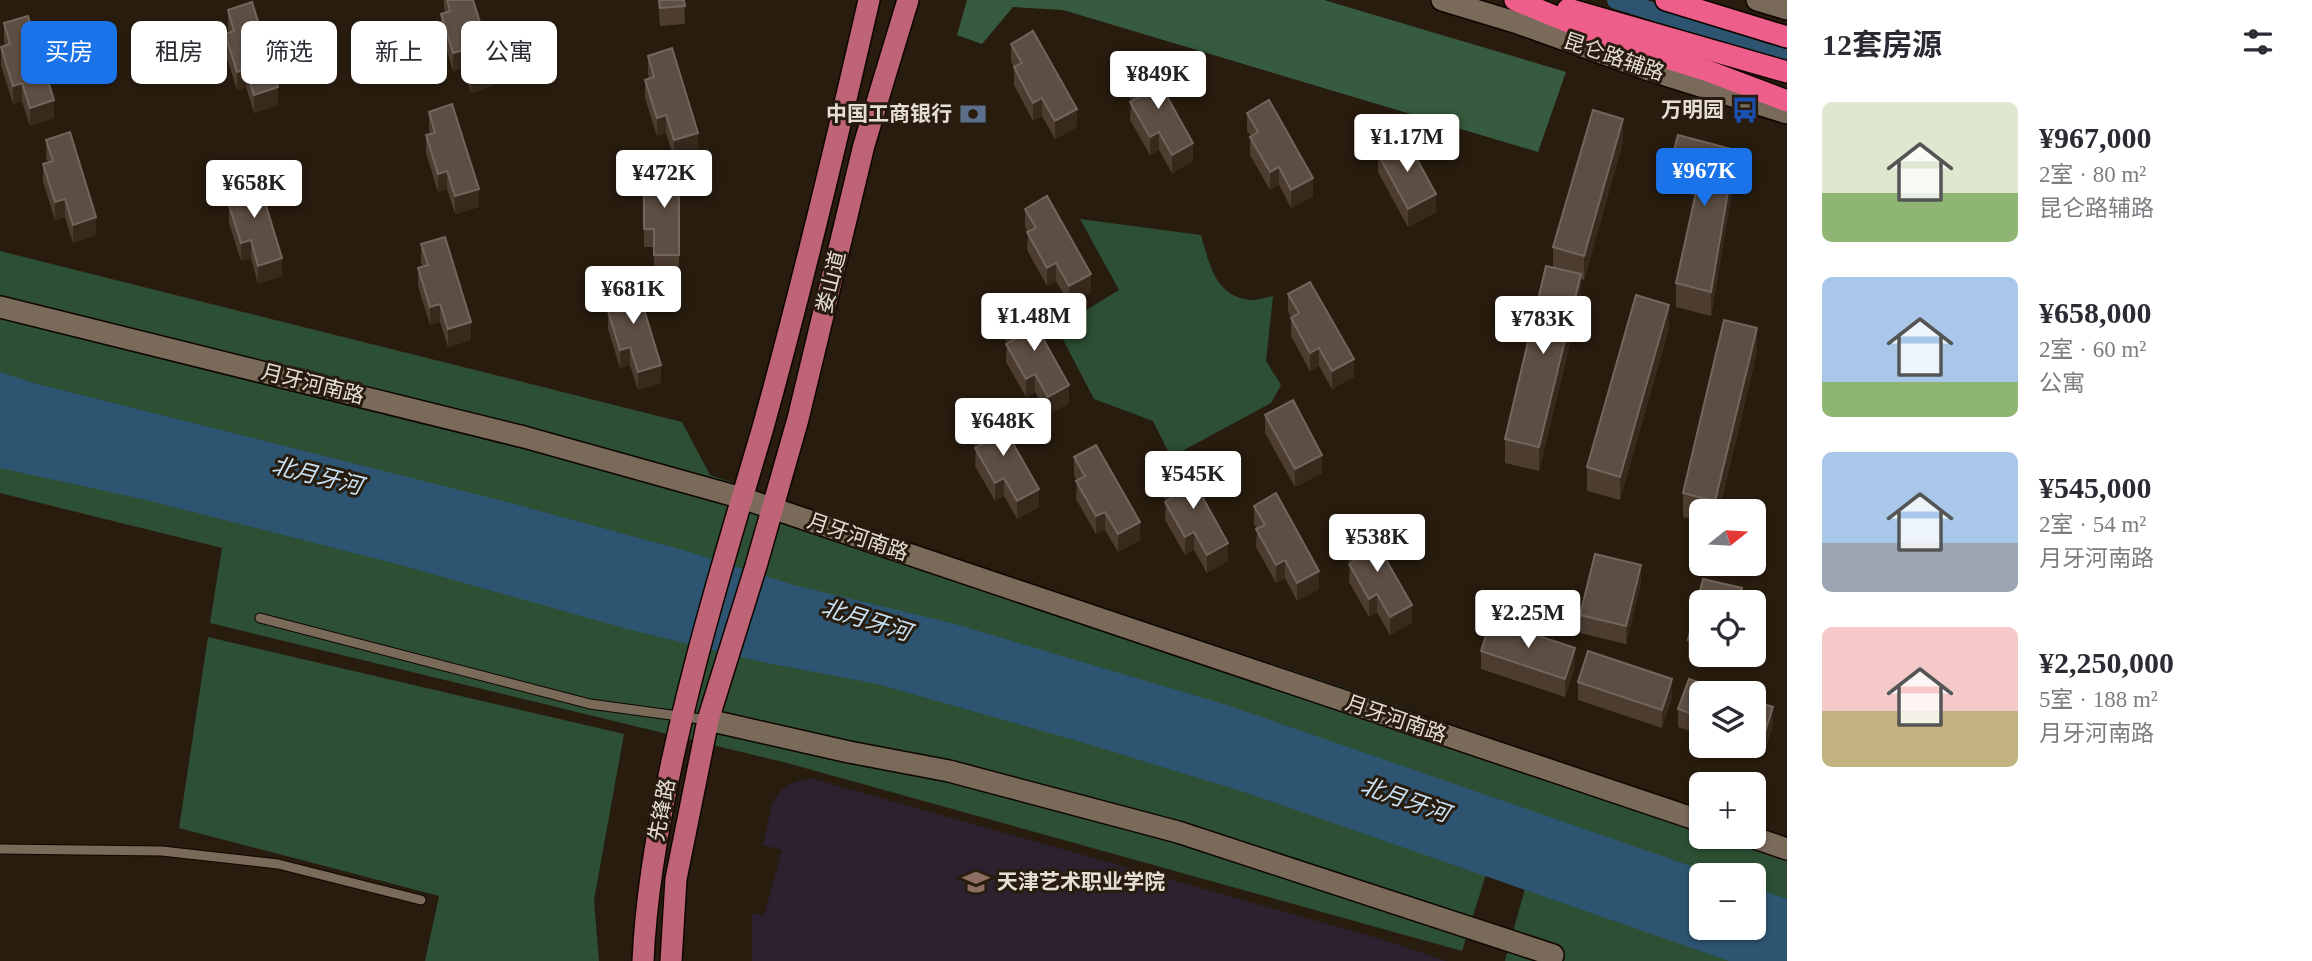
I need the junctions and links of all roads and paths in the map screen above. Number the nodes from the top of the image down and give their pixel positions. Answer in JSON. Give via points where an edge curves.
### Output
{"nodes":[{"id":1,"x":869,"y":0,"type":"edge"},
{"id":2,"x":908,"y":0,"type":"edge"},
{"id":3,"x":1442,"y":0,"type":"edge"},
{"id":4,"x":1515,"y":0,"type":"edge"},
{"id":5,"x":1536,"y":0,"type":"edge"},
{"id":6,"x":1667,"y":0,"type":"edge"},
{"id":7,"x":1716,"y":0,"type":"edge"},
{"id":8,"x":1757,"y":0,"type":"edge"},
{"id":9,"x":1787,"y":9,"type":"edge"},
{"id":10,"x":1787,"y":23,"type":"edge"},
{"id":11,"x":1787,"y":37,"type":"edge"},
{"id":12,"x":1708,"y":71,"type":"junction"},
{"id":13,"x":1787,"y":72,"type":"edge"},
{"id":14,"x":1787,"y":95,"type":"edge"},
{"id":15,"x":1787,"y":101,"type":"edge"},
{"id":16,"x":1787,"y":113,"type":"edge"},
{"id":17,"x":0,"y":307,"type":"edge"},
{"id":18,"x":742,"y":498,"type":"junction"},
{"id":19,"x":773,"y":508,"type":"junction"},
{"id":20,"x":260,"y":618,"type":"dead end"},
{"id":21,"x":694,"y":662,"type":"joint"},
{"id":22,"x":724,"y":670,"type":"joint"},
{"id":23,"x":682,"y":717,"type":"junction"},
{"id":24,"x":708,"y":720,"type":"junction"},
{"id":25,"x":1689,"y":817,"type":"edge"},
{"id":26,"x":1766,"y":842,"type":"edge"},
{"id":27,"x":0,"y":849,"type":"edge"},
{"id":28,"x":1787,"y":849,"type":"edge"},
{"id":29,"x":421,"y":900,"type":"dead end"},
{"id":30,"x":1552,"y":958,"type":"edge"},
{"id":31,"x":643,"y":961,"type":"edge"},
{"id":32,"x":671,"y":961,"type":"edge"}],
"edges":[{"from":1,"to":18,"type":"main road","name":"娄山道","via":[[840,132]]},
{"from":2,"to":19,"type":"main road","name":"娄山道","via":[[864,145]]},
{"from":3,"to":16,"type":"street","name":"昆仑路辅路"},
{"from":4,"to":12,"type":"highway"},
{"from":5,"to":13,"type":"highway"},
{"from":6,"to":11,"type":"highway"},
{"from":7,"to":10,"type":"highway"},
{"from":8,"to":9,"type":"street"},
{"from":12,"to":14,"type":"highway"},
{"from":12,"to":15,"type":"highway"},
{"from":17,"to":18,"type":"street","name":"月牙河南路","via":[[524,437]]},
{"from":18,"to":19,"type":"street","name":"月牙河南路"},
{"from":18,"to":21,"type":"main road","name":"娄山道"},
{"from":19,"to":22,"type":"main road","name":"娄山道"},
{"from":19,"to":25,"type":"street","name":"月牙河南路"},
{"from":20,"to":23,"type":"lane","via":[[590,704]]},
{"from":21,"to":23,"type":"main road","name":"先锋路"},
{"from":22,"to":24,"type":"main road","name":"先锋路"},
{"from":23,"to":24,"type":"lane"},
{"from":23,"to":31,"type":"main road","name":"先锋路","via":[[650,876]]},
{"from":24,"to":30,"type":"street","via":[[949,771],[1178,832]]},
{"from":24,"to":32,"type":"main road","name":"先锋路","via":[[676,880]]},
{"from":26,"to":28,"type":"street"},
{"from":27,"to":29,"type":"lane","via":[[162,851],[278,864]]}]}
